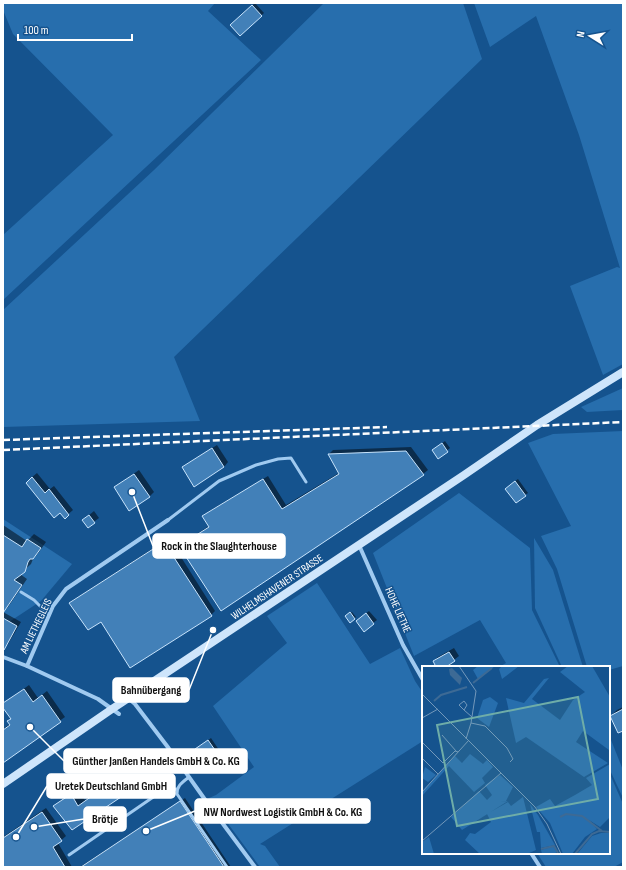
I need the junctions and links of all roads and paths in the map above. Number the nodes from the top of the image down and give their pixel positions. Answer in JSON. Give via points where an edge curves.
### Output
{"nodes":[{"id":1,"x":623,"y":372,"type":"edge"},
{"id":2,"x":306,"y":482,"type":"dead end"},
{"id":3,"x":168,"y":520,"type":"joint"},
{"id":4,"x":359,"y":545,"type":"junction"},
{"id":5,"x":21,"y":592,"type":"dead end"},
{"id":6,"x":49,"y":615,"type":"junction"},
{"id":7,"x":3,"y":656,"type":"edge"},
{"id":8,"x":26,"y":666,"type":"junction"},
{"id":9,"x":422,"y":678,"type":"edge"},
{"id":10,"x":128,"y":698,"type":"junction"},
{"id":11,"x":112,"y":709,"type":"junction"},
{"id":12,"x":120,"y":714,"type":"dead end"},
{"id":13,"x":189,"y":777,"type":"junction"},
{"id":14,"x":3,"y":784,"type":"edge"},
{"id":15,"x":177,"y":789,"type":"junction"},
{"id":16,"x":532,"y":854,"type":"edge"},
{"id":17,"x":69,"y":855,"type":"dead end"},
{"id":18,"x":227,"y":867,"type":"edge"},
{"id":19,"x":255,"y":867,"type":"edge"},
{"id":20,"x":540,"y":867,"type":"edge"}],
"edges":[{"from":1,"to":4,"type":"street","name":"WILHELMSHAVENER STRASSE","via":[[543,421]]},
{"from":2,"to":3,"type":"lane","via":[[290,458],[278,458],[219,481]]},
{"from":3,"to":6,"type":"street","name":"AM LIETHEGLEIS","via":[[66,589]]},
{"from":4,"to":9,"type":"street","name":"HOHE LIETHE","via":[[403,645]]},
{"from":4,"to":10,"type":"street","name":"WILHELMSHAVENER STRASSE"},
{"from":5,"to":6,"type":"lane","via":[[34,600]]},
{"from":6,"to":8,"type":"street","name":"AM LIETHEGLEIS"},
{"from":7,"to":8,"type":"street"},
{"from":8,"to":11,"type":"street","name":"AM LIETHEGLEIS","via":[[98,699]]},
{"from":10,"to":11,"type":"street","name":"WILHELMSHAVENER STRASSE"},
{"from":10,"to":13,"type":"street"},
{"from":11,"to":12,"type":"street","name":"AM LIETHEGLEIS"},
{"from":11,"to":14,"type":"street","name":"WILHELMSHAVENER STRASSE"},
{"from":13,"to":15,"type":"lane"},
{"from":13,"to":19,"type":"street"},
{"from":15,"to":17,"type":"lane","via":[[162,791]]},
{"from":15,"to":18,"type":"lane"},
{"from":16,"to":20,"type":"street"}]}
